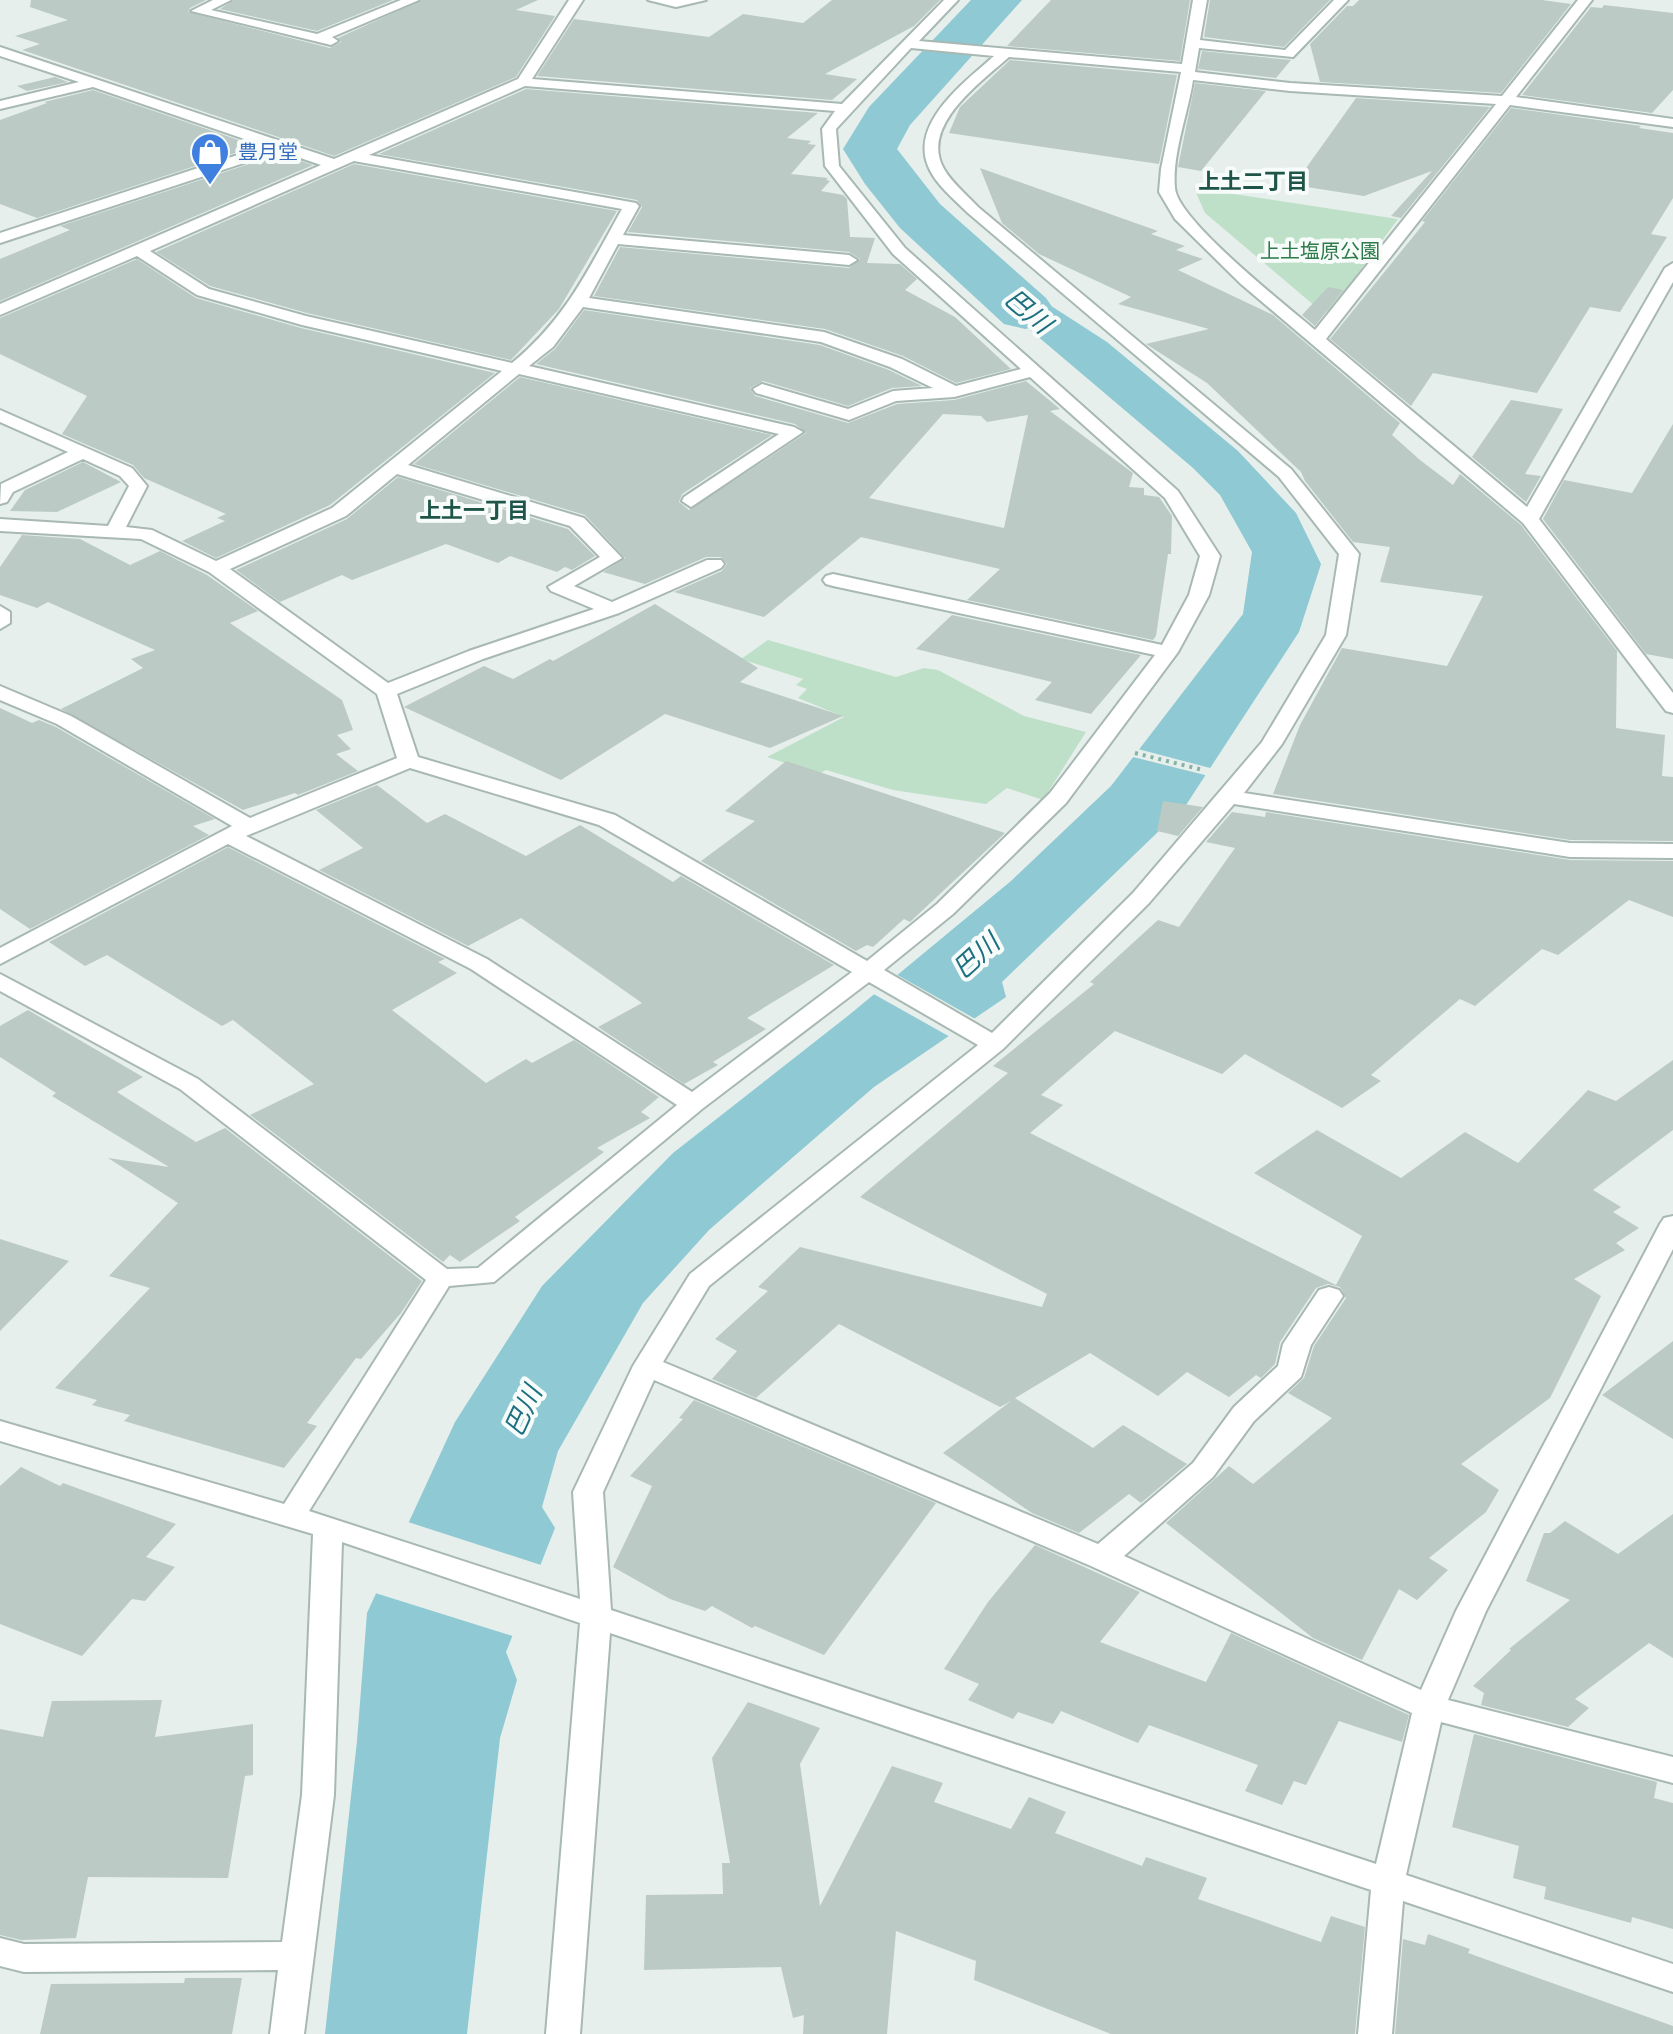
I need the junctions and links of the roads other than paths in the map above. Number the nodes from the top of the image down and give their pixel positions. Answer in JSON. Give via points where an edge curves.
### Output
{"nodes":[{"id":1,"x":224,"y":0,"type":"edge"},
{"id":2,"x":408,"y":0,"type":"edge"},
{"id":3,"x":576,"y":0,"type":"edge"},
{"id":4,"x":655,"y":0,"type":"edge"},
{"id":5,"x":699,"y":0,"type":"edge"},
{"id":6,"x":951,"y":0,"type":"edge"},
{"id":7,"x":1200,"y":0,"type":"edge"},
{"id":8,"x":1341,"y":0,"type":"edge"},
{"id":9,"x":1585,"y":0,"type":"edge"},
{"id":10,"x":1193,"y":43,"type":"junction"},
{"id":11,"x":911,"y":44,"type":"junction"},
{"id":12,"x":0,"y":51,"type":"edge"},
{"id":13,"x":1004,"y":54,"type":"junction"},
{"id":14,"x":16,"y":56,"type":"junction"},
{"id":15,"x":0,"y":60,"type":"edge"},
{"id":16,"x":1187,"y":72,"type":"junction"},
{"id":17,"x":523,"y":82,"type":"junction"},
{"id":18,"x":93,"y":83,"type":"junction"},
{"id":19,"x":1506,"y":100,"type":"junction"},
{"id":20,"x":0,"y":105,"type":"edge"},
{"id":21,"x":845,"y":108,"type":"junction"},
{"id":22,"x":1673,"y":123,"type":"edge"},
{"id":23,"x":279,"y":146,"type":"junction"},
{"id":24,"x":352,"y":156,"type":"junction"},
{"id":25,"x":334,"y":164,"type":"junction"},
{"id":26,"x":0,"y":238,"type":"edge"},
{"id":27,"x":613,"y":239,"type":"junction"},
{"id":28,"x":138,"y":250,"type":"junction"},
{"id":29,"x":849,"y":260,"type":"dead end"},
{"id":30,"x":1673,"y":268,"type":"edge"},
{"id":31,"x":579,"y":301,"type":"junction"},
{"id":32,"x":0,"y":310,"type":"edge"},
{"id":33,"x":1317,"y":339,"type":"junction"},
{"id":34,"x":515,"y":370,"type":"junction"},
{"id":35,"x":1034,"y":371,"type":"junction"},
{"id":36,"x":762,"y":389,"type":"dead end"},
{"id":37,"x":954,"y":392,"type":"junction"},
{"id":38,"x":0,"y":415,"type":"edge"},
{"id":39,"x":79,"y":454,"type":"junction"},
{"id":40,"x":395,"y":467,"type":"junction"},
{"id":41,"x":0,"y":498,"type":"edge"},
{"id":42,"x":691,"y":501,"type":"dead end"},
{"id":43,"x":1530,"y":519,"type":"junction"},
{"id":44,"x":2,"y":528,"type":"edge"},
{"id":45,"x":114,"y":532,"type":"junction"},
{"id":46,"x":714,"y":564,"type":"dead end"},
{"id":47,"x":216,"y":568,"type":"junction"},
{"id":48,"x":833,"y":580,"type":"dead end"},
{"id":49,"x":612,"y":609,"type":"junction"},
{"id":50,"x":0,"y":612,"type":"edge"},
{"id":51,"x":0,"y":623,"type":"edge"},
{"id":52,"x":1168,"y":652,"type":"junction"},
{"id":53,"x":386,"y":691,"type":"junction"},
{"id":54,"x":0,"y":692,"type":"edge"},
{"id":55,"x":1673,"y":707,"type":"edge"},
{"id":56,"x":409,"y":761,"type":"junction"},
{"id":57,"x":1229,"y":797,"type":"junction"},
{"id":58,"x":238,"y":831,"type":"junction"},
{"id":59,"x":1673,"y":851,"type":"edge"},
{"id":60,"x":0,"y":957,"type":"edge"},
{"id":61,"x":871,"y":975,"type":"junction"},
{"id":62,"x":0,"y":981,"type":"edge"},
{"id":63,"x":987,"y":1040,"type":"junction"},
{"id":64,"x":693,"y":1104,"type":"junction"},
{"id":65,"x":1673,"y":1224,"type":"edge"},
{"id":66,"x":441,"y":1278,"type":"junction"},
{"id":67,"x":1329,"y":1296,"type":"dead end"},
{"id":68,"x":647,"y":1366,"type":"junction"},
{"id":69,"x":0,"y":1431,"type":"edge"},
{"id":70,"x":291,"y":1516,"type":"junction"},
{"id":71,"x":328,"y":1527,"type":"junction"},
{"id":72,"x":1102,"y":1558,"type":"junction"},
{"id":73,"x":582,"y":1610,"type":"junction"},
{"id":74,"x":1429,"y":1707,"type":"junction"},
{"id":75,"x":1673,"y":1770,"type":"edge"},
{"id":76,"x":1388,"y":1882,"type":"junction"},
{"id":77,"x":0,"y":1952,"type":"edge"},
{"id":78,"x":297,"y":1956,"type":"junction"},
{"id":79,"x":1673,"y":1978,"type":"edge"},
{"id":80,"x":287,"y":2034,"type":"edge"},
{"id":81,"x":563,"y":2034,"type":"edge"},
{"id":82,"x":1375,"y":2034,"type":"edge"}],
"edges":[{"from":1,"to":2,"type":"street","via":[[198,11],[325,40]]},
{"from":3,"to":17,"type":"street"},
{"from":4,"to":5,"type":"street"},
{"from":6,"to":11,"type":"street"},
{"from":7,"to":10,"type":"street"},
{"from":8,"to":10,"type":"street","via":[[1288,54]]},
{"from":9,"to":19,"type":"street"},
{"from":10,"to":16,"type":"street"},
{"from":11,"to":13,"type":"street"},
{"from":11,"to":21,"type":"street"},
{"from":12,"to":14,"type":"street"},
{"from":13,"to":16,"type":"street","via":[[1077,56]]},
{"from":13,"to":57,"type":"street","via":[[947,108],[931,141],[935,166],[973,210],[1285,473],[1349,554],[1336,635],[1271,744]]},
{"from":14,"to":15,"type":"street"},
{"from":14,"to":18,"type":"street"},
{"from":16,"to":19,"type":"street","via":[[1290,87]]},
{"from":16,"to":33,"type":"street","via":[[1167,192],[1180,216],[1212,249]]},
{"from":17,"to":21,"type":"street"},
{"from":17,"to":24,"type":"street"},
{"from":18,"to":20,"type":"street"},
{"from":18,"to":23,"type":"street"},
{"from":19,"to":22,"type":"street"},
{"from":19,"to":33,"type":"street"},
{"from":21,"to":35,"type":"street","via":[[829,129],[832,166],[899,251]]},
{"from":23,"to":25,"type":"street"},
{"from":23,"to":26,"type":"street"},
{"from":24,"to":25,"type":"street"},
{"from":24,"to":27,"type":"street","via":[[631,206]]},
{"from":25,"to":28,"type":"street"},
{"from":27,"to":29,"type":"street"},
{"from":27,"to":31,"type":"street"},
{"from":28,"to":32,"type":"street"},
{"from":28,"to":34,"type":"street","via":[[203,292]]},
{"from":30,"to":43,"type":"street"},
{"from":31,"to":34,"type":"street","via":[[547,343]]},
{"from":31,"to":37,"type":"street","via":[[824,337],[896,363]]},
{"from":33,"to":43,"type":"street"},
{"from":34,"to":40,"type":"street"},
{"from":34,"to":42,"type":"street","via":[[794,432]]},
{"from":35,"to":37,"type":"street"},
{"from":35,"to":52,"type":"street","via":[[1172,495],[1210,556],[1199,595]]},
{"from":36,"to":37,"type":"street","via":[[849,415],[893,396]]},
{"from":38,"to":39,"type":"street"},
{"from":39,"to":41,"type":"street","via":[[7,488]]},
{"from":39,"to":45,"type":"street","via":[[126,472],[138,486]]},
{"from":40,"to":47,"type":"street","via":[[339,512]]},
{"from":40,"to":49,"type":"street","via":[[577,522],[612,558],[558,587]]},
{"from":43,"to":55,"type":"street"},
{"from":44,"to":45,"type":"street"},
{"from":45,"to":47,"type":"street","via":[[145,534]]},
{"from":46,"to":49,"type":"street"},
{"from":47,"to":53,"type":"street"},
{"from":48,"to":52,"type":"street"},
{"from":49,"to":53,"type":"street"},
{"from":50,"to":51,"type":"street"},
{"from":52,"to":61,"type":"street","via":[[1058,798]]},
{"from":53,"to":56,"type":"street"},
{"from":54,"to":58,"type":"street","via":[[64,720]]},
{"from":56,"to":58,"type":"street"},
{"from":56,"to":61,"type":"street","via":[[607,820]]},
{"from":57,"to":59,"type":"street","via":[[1570,850]]},
{"from":57,"to":63,"type":"street","via":[[1141,898]]},
{"from":58,"to":60,"type":"street"},
{"from":58,"to":64,"type":"street","via":[[479,964]]},
{"from":61,"to":63,"type":"street"},
{"from":61,"to":64,"type":"street"},
{"from":62,"to":66,"type":"street","via":[[189,1084]]},
{"from":63,"to":68,"type":"street","via":[[699,1280]]},
{"from":64,"to":66,"type":"street","via":[[485,1276]]},
{"from":65,"to":74,"type":"street","via":[[1471,1611]]},
{"from":66,"to":70,"type":"street"},
{"from":67,"to":72,"type":"street","via":[[1297,1344],[1291,1370],[1244,1414],[1203,1470]]},
{"from":68,"to":72,"type":"street"},
{"from":68,"to":73,"type":"street","via":[[588,1492]]},
{"from":69,"to":70,"type":"street"},
{"from":70,"to":71,"type":"street"},
{"from":71,"to":73,"type":"street"},
{"from":71,"to":78,"type":"street","via":[[318,1795]]},
{"from":72,"to":74,"type":"street"},
{"from":73,"to":76,"type":"street"},
{"from":73,"to":81,"type":"street"},
{"from":74,"to":75,"type":"street"},
{"from":74,"to":76,"type":"street"},
{"from":76,"to":79,"type":"street"},
{"from":76,"to":82,"type":"street"},
{"from":77,"to":78,"type":"street","via":[[24,1958]]},
{"from":78,"to":80,"type":"street"}]}
